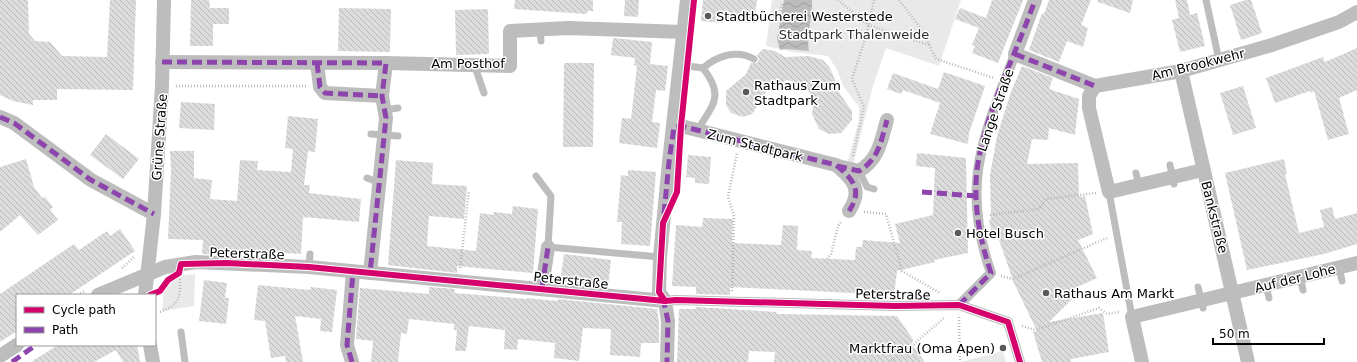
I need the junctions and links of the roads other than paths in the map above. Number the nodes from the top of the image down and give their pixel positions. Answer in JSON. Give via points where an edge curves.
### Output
{"nodes":[{"id":1,"x":164,"y":0,"type":"edge"},
{"id":2,"x":687,"y":0,"type":"edge"},
{"id":3,"x":1035,"y":0,"type":"edge"},
{"id":4,"x":1206,"y":0,"type":"edge"},
{"id":5,"x":1357,"y":12,"type":"edge"},
{"id":6,"x":684,"y":32,"type":"junction"},
{"id":7,"x":1015,"y":54,"type":"junction"},
{"id":8,"x":754,"y":59,"type":"dead end"},
{"id":9,"x":1219,"y":60,"type":"junction"},
{"id":10,"x":162,"y":62,"type":"junction"},
{"id":11,"x":317,"y":63,"type":"junction"},
{"id":12,"x":386,"y":63,"type":"junction"},
{"id":13,"x":474,"y":64,"type":"junction"},
{"id":14,"x":680,"y":65,"type":"junction"},
{"id":15,"x":703,"y":68,"type":"junction"},
{"id":16,"x":1181,"y":71,"type":"junction"},
{"id":17,"x":1095,"y":86,"type":"junction"},
{"id":18,"x":484,"y":93,"type":"dead end"},
{"id":19,"x":388,"y":104,"type":"junction"},
{"id":20,"x":0,"y":118,"type":"edge"},
{"id":21,"x":887,"y":120,"type":"dead end"},
{"id":22,"x":674,"y":127,"type":"junction"},
{"id":23,"x":697,"y":131,"type":"junction"},
{"id":24,"x":836,"y":166,"type":"junction"},
{"id":25,"x":1203,"y":170,"type":"junction"},
{"id":26,"x":859,"y":171,"type":"junction"},
{"id":27,"x":536,"y":176,"type":"dead end"},
{"id":28,"x":874,"y":189,"type":"dead end"},
{"id":29,"x":1109,"y":192,"type":"junction"},
{"id":30,"x":849,"y":211,"type":"road end"},
{"id":31,"x":154,"y":214,"type":"junction"},
{"id":32,"x":548,"y":247,"type":"junction"},
{"id":33,"x":660,"y":257,"type":"junction"},
{"id":34,"x":1357,"y":263,"type":"edge"},
{"id":35,"x":353,"y":272,"type":"junction"},
{"id":36,"x":147,"y":273,"type":"junction"},
{"id":37,"x":370,"y":273,"type":"junction"},
{"id":38,"x":1198,"y":287,"type":"dead end"},
{"id":39,"x":542,"y":288,"type":"junction"},
{"id":40,"x":1234,"y":293,"type":"junction"},
{"id":41,"x":100,"y":294,"type":"edge"},
{"id":42,"x":145,"y":294,"type":"edge"},
{"id":43,"x":665,"y":301,"type":"junction"},
{"id":44,"x":959,"y":305,"type":"junction"},
{"id":45,"x":1202,"y":305,"type":"junction"},
{"id":46,"x":1132,"y":313,"type":"junction"},
{"id":47,"x":181,"y":332,"type":"dead end"},
{"id":48,"x":16,"y":346,"type":"edge"},
{"id":49,"x":150,"y":346,"type":"edge"},
{"id":50,"x":0,"y":356,"type":"edge"},
{"id":51,"x":153,"y":362,"type":"edge"},
{"id":52,"x":186,"y":362,"type":"edge"},
{"id":53,"x":352,"y":362,"type":"edge"},
{"id":54,"x":667,"y":362,"type":"edge"},
{"id":55,"x":1020,"y":362,"type":"edge"},
{"id":56,"x":1142,"y":362,"type":"edge"},
{"id":57,"x":1248,"y":362,"type":"edge"}],
"edges":[{"from":1,"to":10,"type":"street","name":"Grüne Straße"},
{"from":2,"to":6,"type":"street"},
{"from":3,"to":7,"type":"street","name":"Lange Straße"},
{"from":4,"to":9,"type":"lane"},
{"from":5,"to":9,"type":"street","name":"Am Brookwehr","via":[[1338,22],[1280,43]]},
{"from":6,"to":13,"type":"street","name":"Am Posthof","via":[[540,35],[510,31],[510,66]]},
{"from":6,"to":14,"type":"street"},
{"from":7,"to":17,"type":"street"},
{"from":7,"to":44,"type":"street","name":"Lange Straße","via":[[984,139],[976,182],[981,245],[991,273]]},
{"from":8,"to":15,"type":"lane","via":[[737,54],[724,55]]},
{"from":9,"to":16,"type":"street","name":"Am Brookwehr"},
{"from":10,"to":11,"type":"street","name":"Am Posthof"},
{"from":10,"to":31,"type":"street","name":"Grüne Straße"},
{"from":11,"to":12,"type":"street","name":"Am Posthof"},
{"from":11,"to":19,"type":"street","via":[[320,87],[325,93]]},
{"from":12,"to":13,"type":"street","name":"Am Posthof"},
{"from":12,"to":19,"type":"street"},
{"from":13,"to":18,"type":"lane"},
{"from":14,"to":15,"type":"lane"},
{"from":14,"to":22,"type":"street"},
{"from":15,"to":23,"type":"lane","via":[[713,81],[715,92],[714,102]]},
{"from":16,"to":17,"type":"street","name":"Am Brookwehr"},
{"from":16,"to":25,"type":"street","name":"Bankstraße"},
{"from":17,"to":29,"type":"street","via":[[1089,96],[1089,108]]},
{"from":19,"to":37,"type":"street","via":[[384,135],[373,181]]},
{"from":20,"to":31,"type":"street","via":[[14,123],[91,180]]},
{"from":21,"to":26,"type":"street","via":[[876,154],[869,165]]},
{"from":22,"to":23,"type":"street","name":"Zum Stadtpark","via":[[681,126]]},
{"from":22,"to":33,"type":"street"},
{"from":23,"to":24,"type":"street","name":"Zum Stadtpark"},
{"from":24,"to":26,"type":"street","name":"Zum Stadtpark"},
{"from":24,"to":30,"type":"street","name":"Zum Stadtpark","via":[[849,176],[856,192],[856,201]]},
{"from":25,"to":29,"type":"street","via":[[1137,179]]},
{"from":25,"to":40,"type":"street","name":"Bankstraße"},
{"from":26,"to":28,"type":"lane","via":[[868,187]]},
{"from":27,"to":32,"type":"lane","via":[[551,196]]},
{"from":29,"to":46,"type":"lane"},
{"from":31,"to":36,"type":"street","name":"Grüne Straße"},
{"from":32,"to":33,"type":"lane"},
{"from":32,"to":39,"type":"street"},
{"from":33,"to":43,"type":"street","via":[[659,292]]},
{"from":34,"to":40,"type":"street","name":"Auf der Lohe","via":[[1340,274],[1302,284],[1267,292]]},
{"from":35,"to":36,"type":"street","name":"Peterstraße","via":[[310,261],[196,262]]},
{"from":35,"to":37,"type":"street","name":"Peterstraße"},
{"from":35,"to":53,"type":"street","via":[[347,345]]},
{"from":36,"to":41,"type":"street","name":"Peterstraße"},
{"from":36,"to":42,"type":"street","name":"Grüne Straße"},
{"from":37,"to":39,"type":"street","name":"Peterstraße"},
{"from":38,"to":45,"type":"lane"},
{"from":39,"to":43,"type":"street","name":"Peterstraße"},
{"from":40,"to":45,"type":"street","name":"Auf der Lohe"},
{"from":40,"to":57,"type":"street","name":"Bankstraße"},
{"from":43,"to":44,"type":"street","name":"Peterstraße"},
{"from":43,"to":54,"type":"street","via":[[668,321]]},
{"from":44,"to":55,"type":"street","via":[[1008,322]]},
{"from":45,"to":46,"type":"street","name":"Auf der Lohe","via":[[1167,313]]},
{"from":46,"to":56,"type":"street"},
{"from":47,"to":52,"type":"lane"},
{"from":48,"to":50,"type":"street"},
{"from":49,"to":51,"type":"street"}]}
